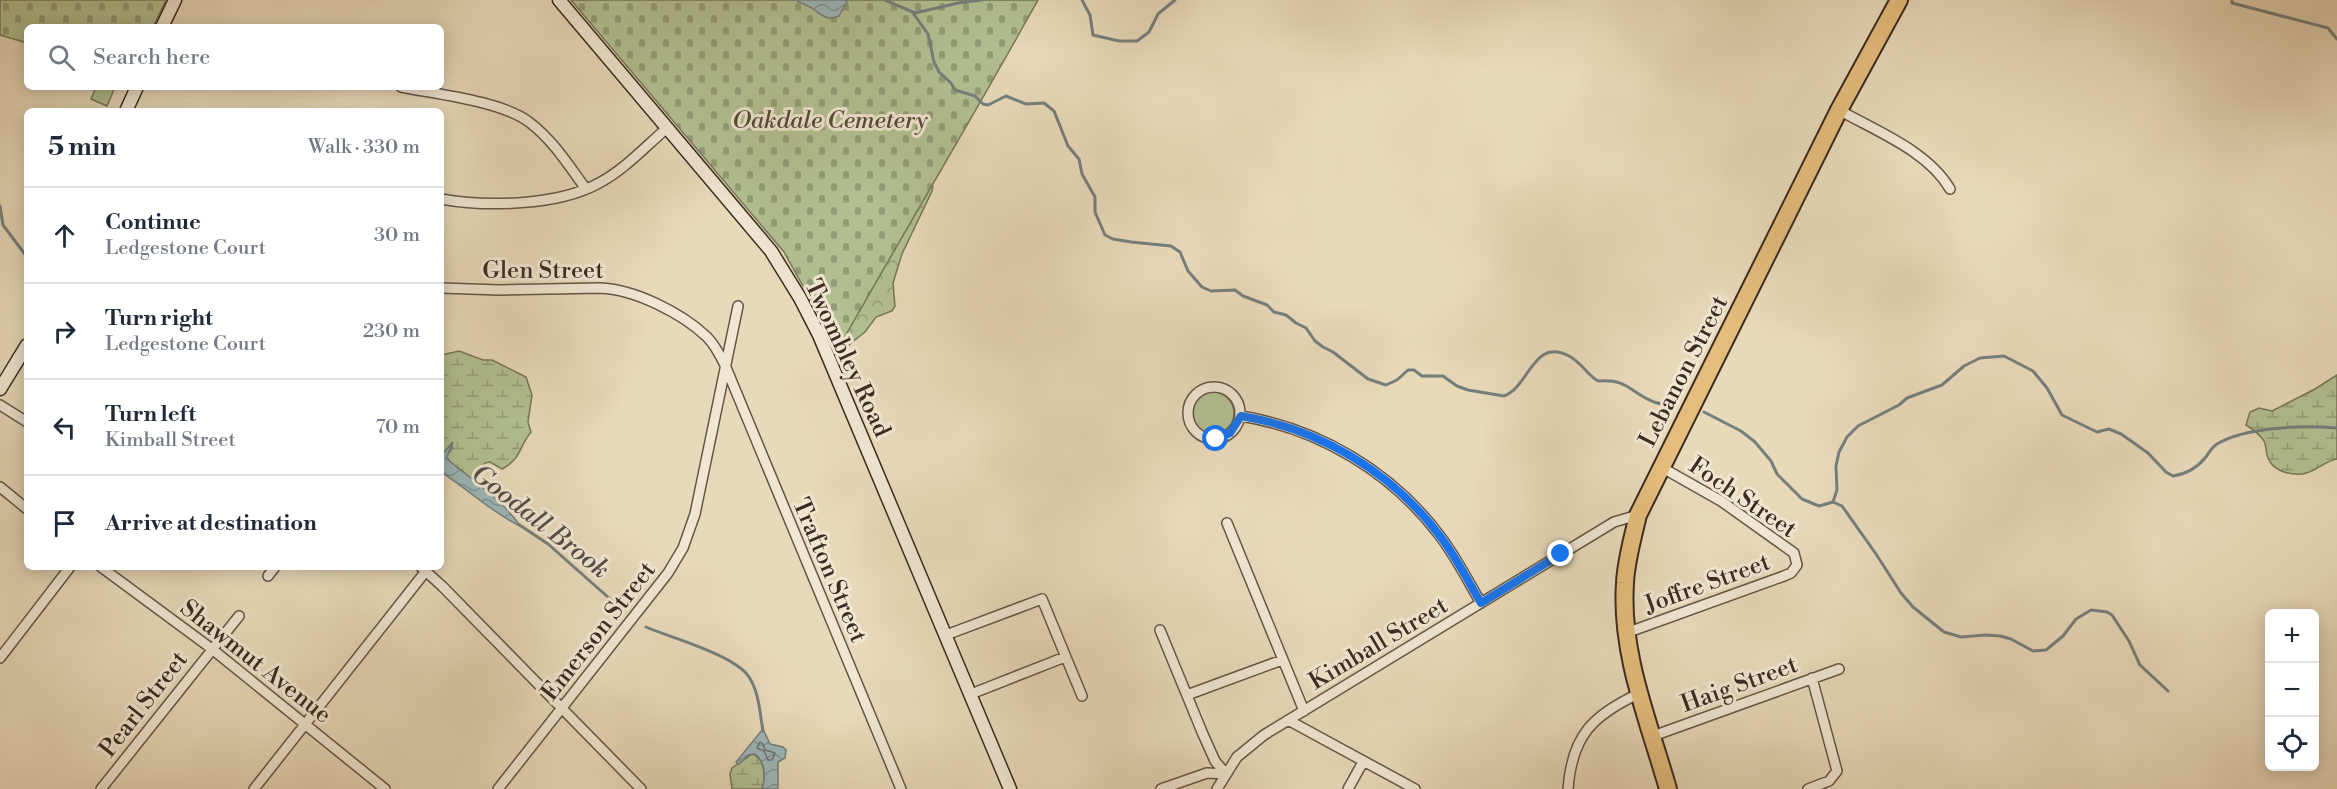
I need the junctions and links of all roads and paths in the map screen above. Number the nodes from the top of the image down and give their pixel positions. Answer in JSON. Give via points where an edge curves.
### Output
{"nodes":[{"id":1,"x":175,"y":0,"type":"edge"},
{"id":2,"x":559,"y":0,"type":"edge"},
{"id":3,"x":1899,"y":0,"type":"edge"},
{"id":4,"x":163,"y":24,"type":"edge"},
{"id":5,"x":135,"y":90,"type":"edge"},
{"id":6,"x":414,"y":90,"type":"edge"},
{"id":7,"x":127,"y":108,"type":"edge"},
{"id":8,"x":1839,"y":110,"type":"junction"},
{"id":9,"x":667,"y":128,"type":"junction"},
{"id":10,"x":586,"y":189,"type":"junction"},
{"id":11,"x":1950,"y":189,"type":"dead end"},
{"id":12,"x":444,"y":199,"type":"edge"},
{"id":13,"x":444,"y":288,"type":"edge"},
{"id":14,"x":738,"y":306,"type":"dead end"},
{"id":15,"x":24,"y":350,"type":"edge"},
{"id":16,"x":725,"y":365,"type":"junction"},
{"id":17,"x":0,"y":389,"type":"edge"},
{"id":18,"x":0,"y":405,"type":"edge"},
{"id":19,"x":1241,"y":416,"type":"junction"},
{"id":20,"x":24,"y":420,"type":"edge"},
{"id":21,"x":1661,"y":466,"type":"junction"},
{"id":22,"x":0,"y":487,"type":"edge"},
{"id":23,"x":24,"y":507,"type":"edge"},
{"id":24,"x":1638,"y":515,"type":"junction"},
{"id":25,"x":1227,"y":524,"type":"dead end"},
{"id":26,"x":1797,"y":565,"type":"joint"},
{"id":27,"x":68,"y":570,"type":"edge"},
{"id":28,"x":105,"y":570,"type":"edge"},
{"id":29,"x":273,"y":570,"type":"edge"},
{"id":30,"x":422,"y":570,"type":"edge"},
{"id":31,"x":424,"y":570,"type":"edge"},
{"id":32,"x":268,"y":576,"type":"dead end"},
{"id":33,"x":1481,"y":603,"type":"junction"},
{"id":34,"x":239,"y":616,"type":"dead end"},
{"id":35,"x":1160,"y":630,"type":"dead end"},
{"id":36,"x":1626,"y":633,"type":"junction"},
{"id":37,"x":946,"y":635,"type":"junction"},
{"id":38,"x":212,"y":649,"type":"junction"},
{"id":39,"x":1065,"y":657,"type":"junction"},
{"id":40,"x":0,"y":658,"type":"edge"},
{"id":41,"x":1282,"y":660,"type":"junction"},
{"id":42,"x":1839,"y":669,"type":"dead end"},
{"id":43,"x":1812,"y":678,"type":"junction"},
{"id":44,"x":1640,"y":693,"type":"junction"},
{"id":45,"x":971,"y":694,"type":"junction"},
{"id":46,"x":1187,"y":694,"type":"junction"},
{"id":47,"x":1082,"y":696,"type":"dead end"},
{"id":48,"x":562,"y":708,"type":"junction"},
{"id":49,"x":1304,"y":711,"type":"junction"},
{"id":50,"x":1288,"y":720,"type":"junction"},
{"id":51,"x":305,"y":725,"type":"junction"},
{"id":52,"x":1653,"y":736,"type":"junction"},
{"id":53,"x":1363,"y":762,"type":"junction"},
{"id":54,"x":1226,"y":774,"type":"junction"},
{"id":55,"x":101,"y":789,"type":"edge"},
{"id":56,"x":254,"y":789,"type":"edge"},
{"id":57,"x":385,"y":789,"type":"edge"},
{"id":58,"x":498,"y":789,"type":"edge"},
{"id":59,"x":641,"y":789,"type":"edge"},
{"id":60,"x":901,"y":789,"type":"edge"},
{"id":61,"x":1010,"y":789,"type":"edge"},
{"id":62,"x":1161,"y":789,"type":"edge"},
{"id":63,"x":1217,"y":789,"type":"edge"},
{"id":64,"x":1348,"y":789,"type":"edge"},
{"id":65,"x":1415,"y":789,"type":"edge"},
{"id":66,"x":1568,"y":789,"type":"edge"},
{"id":67,"x":1668,"y":789,"type":"edge"},
{"id":68,"x":1808,"y":789,"type":"edge"}],
"edges":[{"from":1,"to":4,"type":"street"},
{"from":2,"to":9,"type":"street","name":"Twombley Road"},
{"from":3,"to":8,"type":"highway","name":"Lebanon Street"},
{"from":5,"to":7,"type":"street"},
{"from":6,"to":10,"type":"street","via":[[507,111],[526,120],[549,141]]},
{"from":8,"to":11,"type":"street","via":[[1928,162]]},
{"from":8,"to":21,"type":"highway","name":"Lebanon Street"},
{"from":9,"to":10,"type":"street","via":[[606,179]]},
{"from":9,"to":37,"type":"street","name":"Twombley Road","via":[[771,251],[800,298]]},
{"from":10,"to":12,"type":"street","via":[[490,205]]},
{"from":13,"to":16,"type":"street","name":"Glen Street","via":[[624,291],[688,323],[714,344]]},
{"from":14,"to":16,"type":"street","name":"Emerson Street"},
{"from":15,"to":17,"type":"street"},
{"from":16,"to":48,"type":"street","name":"Emerson Street","via":[[695,514],[683,548],[668,573]]},
{"from":16,"to":60,"type":"street","name":"Trafton Street"},
{"from":18,"to":20,"type":"street"},
{"from":19,"to":19,"type":"street","via":[[1234,397],[1218,386],[1203,388],[1189,404],[1190,424],[1211,439],[1230,433]]},
{"from":19,"to":33,"type":"street","via":[[1295,429],[1327,443],[1388,482],[1440,536]]},
{"from":21,"to":24,"type":"highway","name":"Lebanon Street"},
{"from":21,"to":26,"type":"street","name":"Foch Street","via":[[1721,501],[1794,553]]},
{"from":22,"to":23,"type":"street"},
{"from":24,"to":33,"type":"street","name":"Kimball Street","via":[[1614,522]]},
{"from":24,"to":36,"type":"highway","name":"Lebanon Street","via":[[1625,581]]},
{"from":25,"to":41,"type":"street"},
{"from":26,"to":36,"type":"street","name":"Joffre Street","via":[[1784,576]]},
{"from":27,"to":40,"type":"street"},
{"from":28,"to":38,"type":"street","name":"Shawmut Avenue"},
{"from":29,"to":32,"type":"street"},
{"from":30,"to":51,"type":"street"},
{"from":31,"to":48,"type":"street"},
{"from":33,"to":49,"type":"street","name":"Kimball Street"},
{"from":34,"to":38,"type":"street","name":"Pearl Street"},
{"from":35,"to":46,"type":"street"},
{"from":36,"to":44,"type":"highway","name":"Lebanon Street"},
{"from":37,"to":39,"type":"street","via":[[1042,599]]},
{"from":37,"to":45,"type":"street","name":"Twombley Road"},
{"from":38,"to":51,"type":"street","name":"Shawmut Avenue"},
{"from":38,"to":55,"type":"street","name":"Pearl Street"},
{"from":39,"to":45,"type":"street"},
{"from":39,"to":47,"type":"street"},
{"from":41,"to":46,"type":"street"},
{"from":41,"to":49,"type":"street"},
{"from":42,"to":43,"type":"street","name":"Haig Street"},
{"from":43,"to":52,"type":"street","name":"Haig Street"},
{"from":43,"to":68,"type":"street","via":[[1836,761],[1836,775]]},
{"from":44,"to":52,"type":"highway","name":"Lebanon Street"},
{"from":44,"to":66,"type":"street","via":[[1611,708],[1587,728],[1575,751]]},
{"from":45,"to":61,"type":"street","name":"Twombley Road"},
{"from":46,"to":54,"type":"street","via":[[1215,761]]},
{"from":48,"to":58,"type":"street","name":"Emerson Street"},
{"from":48,"to":59,"type":"street"},
{"from":49,"to":50,"type":"street","name":"Kimball Street"},
{"from":50,"to":53,"type":"street"},
{"from":50,"to":54,"type":"street","name":"Kimball Street","via":[[1247,747]]},
{"from":51,"to":56,"type":"street"},
{"from":51,"to":57,"type":"street","name":"Shawmut Avenue"},
{"from":52,"to":67,"type":"highway","name":"Lebanon Street"},
{"from":53,"to":64,"type":"street"},
{"from":53,"to":65,"type":"street"},
{"from":54,"to":62,"type":"street","via":[[1207,773]]},
{"from":54,"to":63,"type":"street","name":"Kimball Street"}]}
